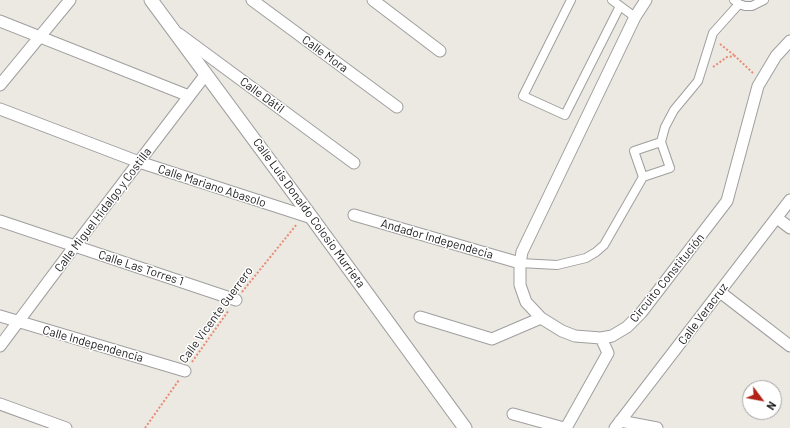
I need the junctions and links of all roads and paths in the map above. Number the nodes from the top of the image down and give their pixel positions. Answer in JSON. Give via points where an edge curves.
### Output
{"nodes":[{"id":1,"x":70,"y":0,"type":"edge"},
{"id":2,"x":150,"y":0,"type":"edge"},
{"id":3,"x":252,"y":0,"type":"edge"},
{"id":4,"x":372,"y":0,"type":"edge"},
{"id":5,"x":571,"y":0,"type":"edge"},
{"id":6,"x":612,"y":0,"type":"edge"},
{"id":7,"x":646,"y":0,"type":"edge"},
{"id":8,"x":764,"y":0,"type":"edge"},
{"id":9,"x":737,"y":2,"type":"edge"},
{"id":10,"x":620,"y":6,"type":"junction"},
{"id":11,"x":635,"y":17,"type":"junction"},
{"id":12,"x":0,"y":21,"type":"edge"},
{"id":13,"x":170,"y":27,"type":"junction"},
{"id":14,"x":718,"y":27,"type":"junction"},
{"id":15,"x":39,"y":36,"type":"junction"},
{"id":16,"x":790,"y":41,"type":"edge"},
{"id":17,"x":440,"y":51,"type":"dead end"},
{"id":18,"x":735,"y":56,"type":"junction"},
{"id":19,"x":206,"y":74,"type":"junction"},
{"id":20,"x":763,"y":79,"type":"junction"},
{"id":21,"x":698,"y":81,"type":"junction"},
{"id":22,"x":0,"y":86,"type":"edge"},
{"id":23,"x":189,"y":96,"type":"junction"},
{"id":24,"x":397,"y":107,"type":"dead end"},
{"id":25,"x":0,"y":108,"type":"edge"},
{"id":26,"x":660,"y":142,"type":"junction"},
{"id":27,"x":139,"y":162,"type":"junction"},
{"id":28,"x":354,"y":163,"type":"dead end"},
{"id":29,"x":643,"y":177,"type":"junction"},
{"id":30,"x":790,"y":200,"type":"edge"},
{"id":31,"x":354,"y":215,"type":"dead end"},
{"id":32,"x":308,"y":217,"type":"junction"},
{"id":33,"x":777,"y":218,"type":"junction"},
{"id":34,"x":0,"y":221,"type":"edge"},
{"id":35,"x":790,"y":228,"type":"edge"},
{"id":36,"x":74,"y":246,"type":"junction"},
{"id":37,"x":520,"y":263,"type":"junction"},
{"id":38,"x":720,"y":292,"type":"junction"},
{"id":39,"x":236,"y":300,"type":"junction"},
{"id":40,"x":0,"y":316,"type":"edge"},
{"id":41,"x":420,"y":317,"type":"dead end"},
{"id":42,"x":541,"y":318,"type":"junction"},
{"id":43,"x":18,"y":322,"type":"junction"},
{"id":44,"x":601,"y":338,"type":"junction"},
{"id":45,"x":0,"y":346,"type":"edge"},
{"id":46,"x":790,"y":346,"type":"edge"},
{"id":47,"x":185,"y":371,"type":"junction"},
{"id":48,"x":0,"y":404,"type":"edge"},
{"id":49,"x":513,"y":414,"type":"dead end"},
{"id":50,"x":618,"y":425,"type":"edge"},
{"id":51,"x":66,"y":428,"type":"edge"},
{"id":52,"x":145,"y":428,"type":"edge"},
{"id":53,"x":465,"y":428,"type":"edge"},
{"id":54,"x":565,"y":428,"type":"edge"},
{"id":55,"x":657,"y":428,"type":"edge"}],
"edges":[{"from":1,"to":15,"type":"street"},
{"from":2,"to":13,"type":"street","name":"Calle Luis Donaldo Colosio Murrieta"},
{"from":3,"to":24,"type":"street","name":"Calle Mora"},
{"from":4,"to":17,"type":"street"},
{"from":5,"to":10,"type":"street","via":[[524,96],[565,115]]},
{"from":6,"to":10,"type":"street"},
{"from":7,"to":11,"type":"street","name":"Circuito Constitución"},
{"from":8,"to":9,"type":"street","via":[[752,6]]},
{"from":9,"to":14,"type":"street"},
{"from":10,"to":11,"type":"street"},
{"from":11,"to":37,"type":"street","name":"Circuito Constitución","via":[[522,252]]},
{"from":12,"to":15,"type":"street"},
{"from":13,"to":19,"type":"street","name":"Calle Luis Donaldo Colosio Murrieta"},
{"from":13,"to":28,"type":"street","name":"Calle Dátil"},
{"from":14,"to":18,"type":"path","via":[[720,43]]},
{"from":14,"to":21,"type":"street","via":[[713,33]]},
{"from":15,"to":22,"type":"street"},
{"from":15,"to":23,"type":"street"},
{"from":16,"to":20,"type":"street","name":"Circuito Constitución","via":[[776,56]]},
{"from":18,"to":20,"type":"path"},
{"from":18,"to":21,"type":"path","via":[[727,57],[715,65]]},
{"from":19,"to":23,"type":"street","name":"Calle Miguel Hidalgo y Costilla"},
{"from":19,"to":32,"type":"street","name":"Calle Luis Donaldo Colosio Murrieta"},
{"from":20,"to":44,"type":"street","name":"Circuito Constitución","via":[[758,86],[727,201],[641,313],[627,327],[612,336]]},
{"from":21,"to":26,"type":"street","via":[[674,110]]},
{"from":23,"to":27,"type":"street","name":"Calle Miguel Hidalgo y Costilla"},
{"from":25,"to":27,"type":"street","name":"Calle Mariano Abasolo"},
{"from":26,"to":29,"type":"street","via":[[634,151]]},
{"from":26,"to":29,"type":"street","via":[[670,168]]},
{"from":27,"to":32,"type":"street","name":"Calle Mariano Abasolo"},
{"from":27,"to":36,"type":"street","name":"Calle Miguel Hidalgo y Costilla"},
{"from":29,"to":37,"type":"street","via":[[604,245],[596,252],[586,258],[556,266]]},
{"from":30,"to":33,"type":"street","name":"Calle Veracruz"},
{"from":31,"to":37,"type":"street","name":"Andador Independecia"},
{"from":32,"to":39,"type":"path","name":"Calle Vicente Guerrero"},
{"from":32,"to":53,"type":"street","name":"Calle Luis Donaldo Colosio Murrieta"},
{"from":33,"to":35,"type":"street"},
{"from":33,"to":38,"type":"street","name":"Calle Veracruz"},
{"from":34,"to":36,"type":"street","name":"Calle Las Torres 1"},
{"from":36,"to":39,"type":"street","name":"Calle Las Torres 1"},
{"from":36,"to":43,"type":"street","name":"Calle Miguel Hidalgo y Costilla"},
{"from":37,"to":42,"type":"street","name":"Circuito Constitución","via":[[522,294]]},
{"from":38,"to":46,"type":"street"},
{"from":38,"to":50,"type":"street","name":"Calle Veracruz"},
{"from":39,"to":47,"type":"path","name":"Calle Vicente Guerrero"},
{"from":40,"to":43,"type":"street","name":"Calle Independencia"},
{"from":41,"to":42,"type":"street","via":[[492,339]]},
{"from":42,"to":44,"type":"street","name":"Circuito Constitución","via":[[575,336]]},
{"from":43,"to":45,"type":"street","name":"Calle Miguel Hidalgo y Costilla"},
{"from":43,"to":47,"type":"street","name":"Calle Independencia"},
{"from":44,"to":54,"type":"street","via":[[608,353]]},
{"from":47,"to":52,"type":"path","name":"Calle Vicente Guerrero"},
{"from":48,"to":51,"type":"street"},
{"from":49,"to":54,"type":"street"},
{"from":50,"to":55,"type":"street"}]}
